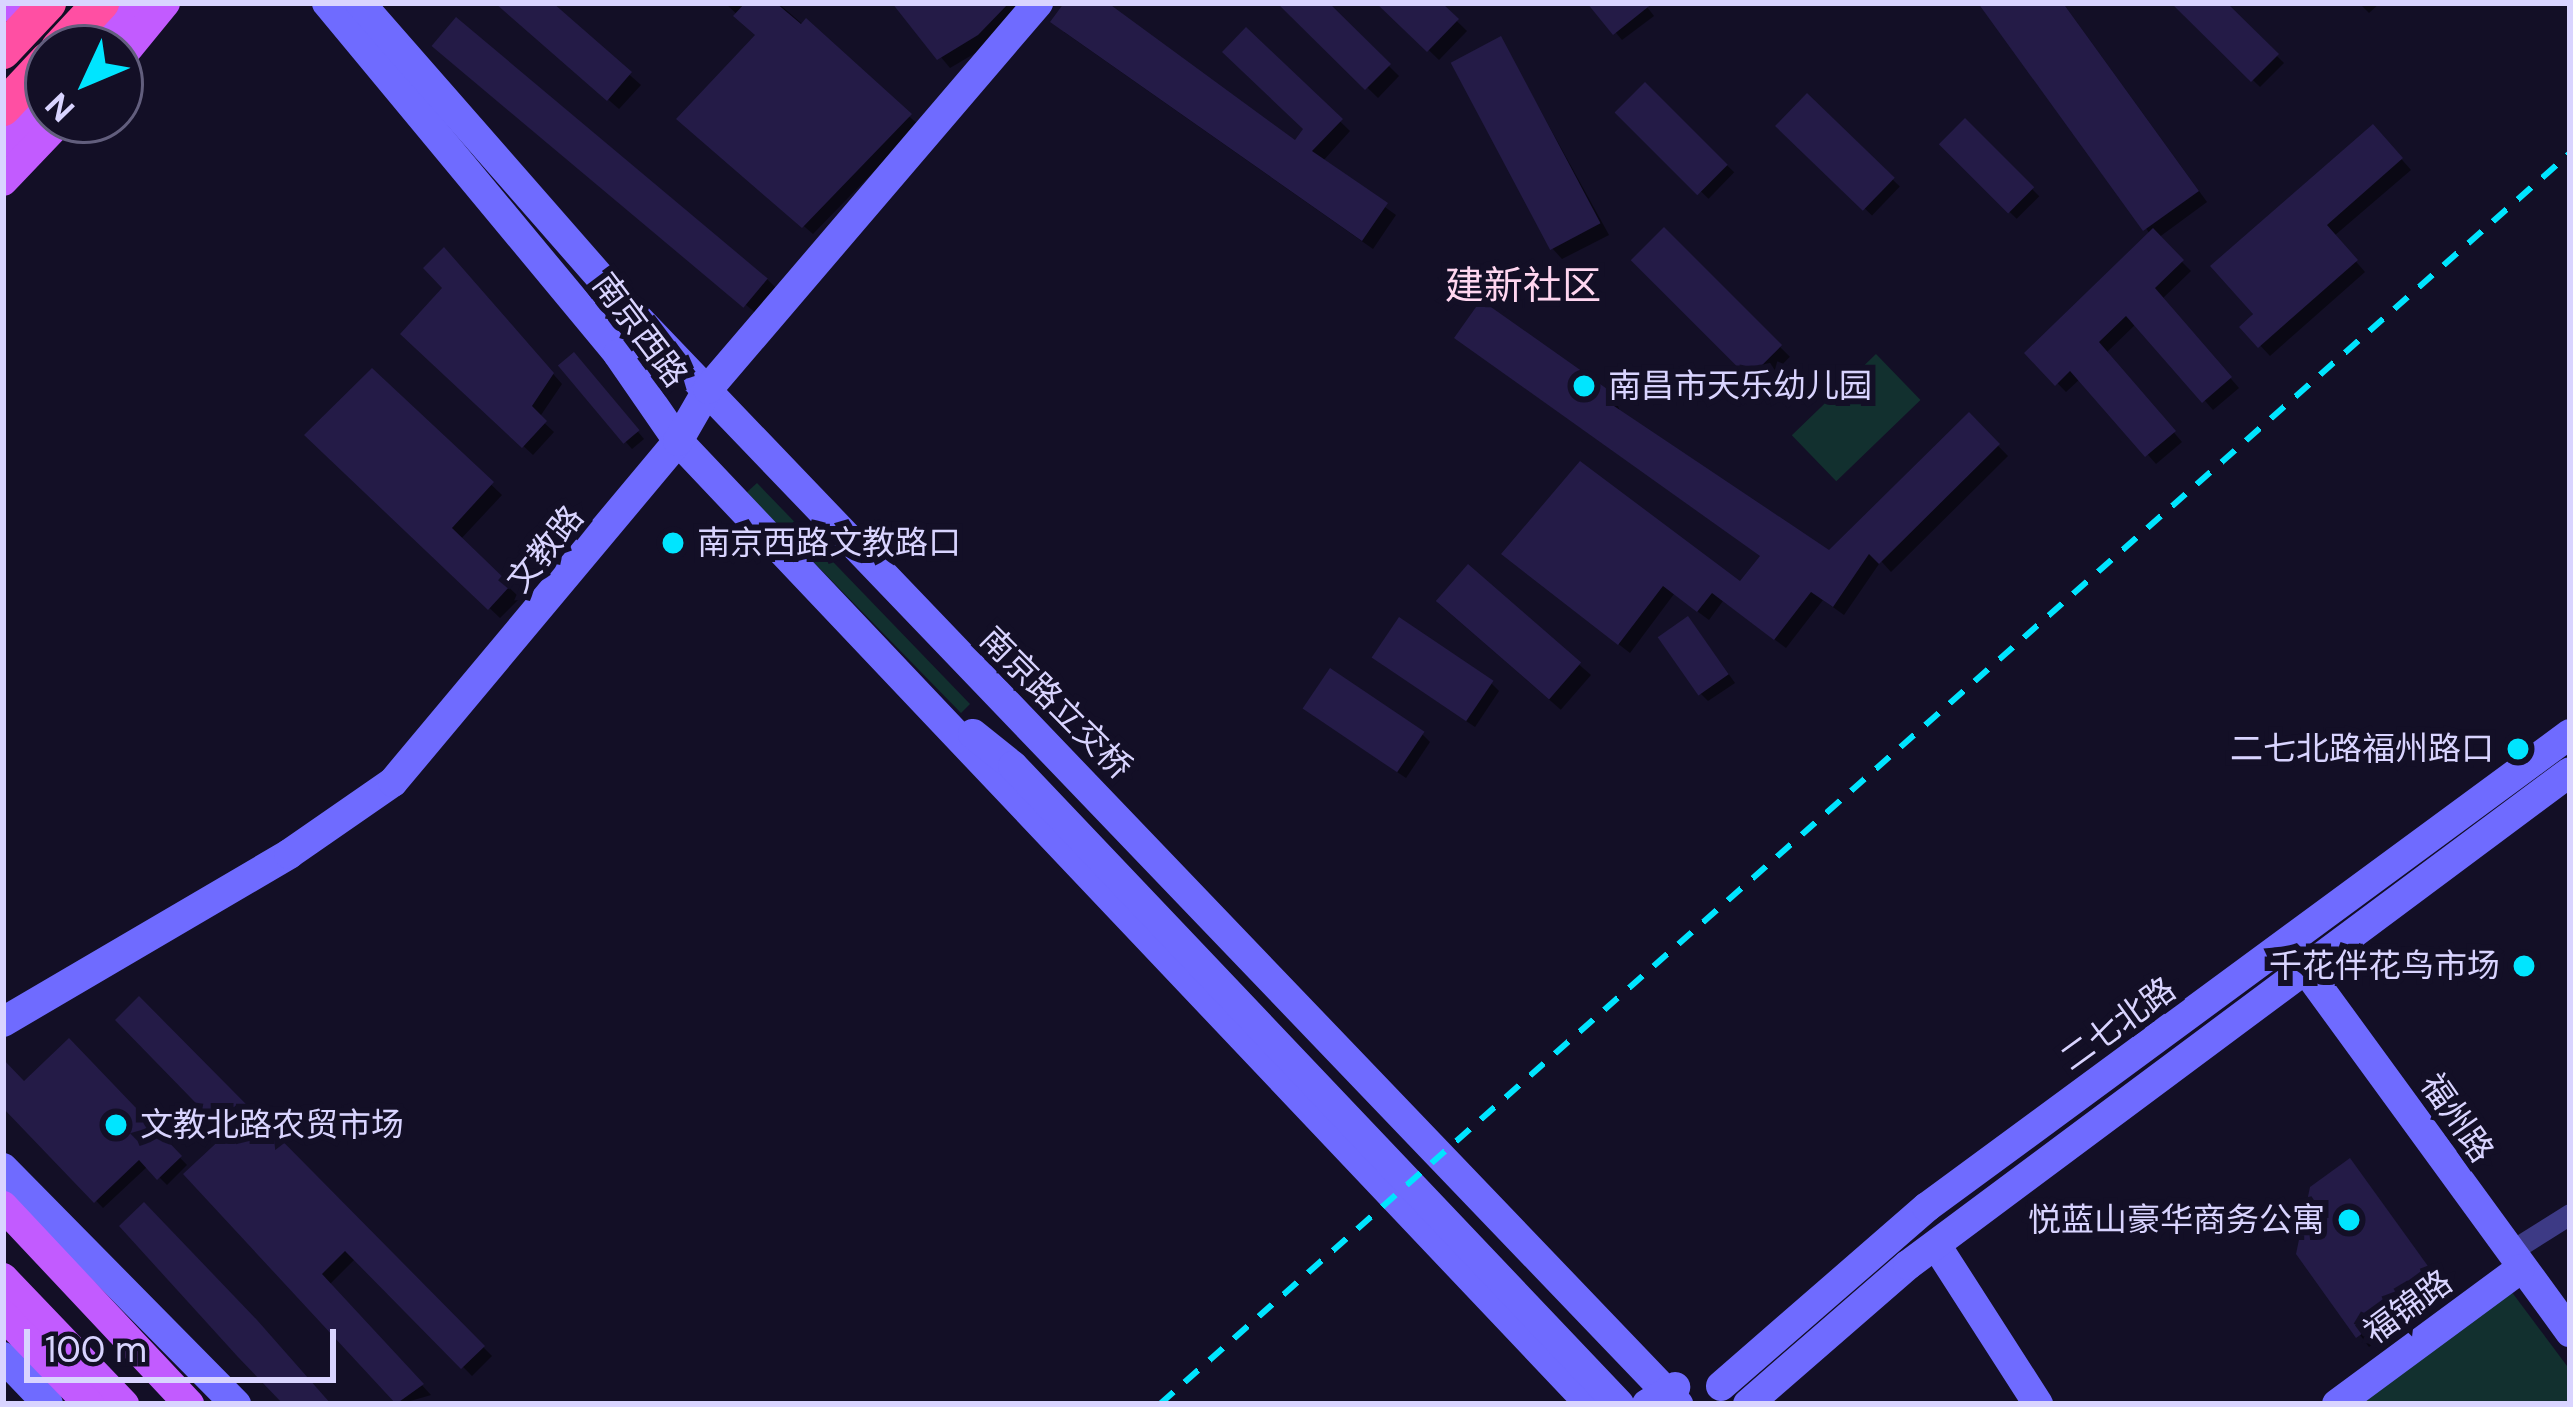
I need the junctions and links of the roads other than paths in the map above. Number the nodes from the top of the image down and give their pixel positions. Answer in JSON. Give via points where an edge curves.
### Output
{"nodes":[{"id":1,"x":48,"y":3,"type":"edge"},
{"id":2,"x":165,"y":3,"type":"edge"},
{"id":3,"x":327,"y":3,"type":"edge"},
{"id":4,"x":359,"y":3,"type":"edge"},
{"id":5,"x":1038,"y":3,"type":"edge"},
{"id":6,"x":144,"y":29,"type":"edge"},
{"id":7,"x":3,"y":51,"type":"edge"},
{"id":8,"x":24,"y":86,"type":"edge"},
{"id":9,"x":3,"y":108,"type":"edge"},
{"id":10,"x":24,"y":121,"type":"edge"},
{"id":11,"x":3,"y":142,"type":"edge"},
{"id":12,"x":38,"y":144,"type":"edge"},
{"id":13,"x":3,"y":181,"type":"edge"},
{"id":14,"x":708,"y":388,"type":"junction"},
{"id":15,"x":678,"y":442,"type":"junction"},
{"id":16,"x":948,"y":645,"type":"joint"},
{"id":17,"x":912,"y":686,"type":"junction"},
{"id":18,"x":2570,"y":734,"type":"edge"},
{"id":19,"x":2570,"y":772,"type":"edge"},
{"id":20,"x":2286,"y":946,"type":"junction"},
{"id":21,"x":2310,"y":973,"type":"junction"},
{"id":22,"x":3,"y":1022,"type":"edge"},
{"id":23,"x":3,"y":1168,"type":"edge"},
{"id":24,"x":3,"y":1206,"type":"edge"},
{"id":25,"x":2570,"y":1214,"type":"edge"},
{"id":26,"x":3,"y":1235,"type":"edge"},
{"id":27,"x":1936,"y":1245,"type":"junction"},
{"id":28,"x":2514,"y":1261,"type":"junction"},
{"id":29,"x":3,"y":1277,"type":"edge"},
{"id":30,"x":3,"y":1315,"type":"edge"},
{"id":31,"x":2570,"y":1332,"type":"edge"},
{"id":32,"x":3,"y":1357,"type":"edge"},
{"id":33,"x":1729,"y":1395,"type":"edge"},
{"id":34,"x":1663,"y":1400,"type":"edge"},
{"id":35,"x":48,"y":1404,"type":"edge"},
{"id":36,"x":88,"y":1404,"type":"edge"},
{"id":37,"x":124,"y":1404,"type":"edge"},
{"id":38,"x":166,"y":1404,"type":"edge"},
{"id":39,"x":190,"y":1404,"type":"edge"},
{"id":40,"x":236,"y":1404,"type":"edge"},
{"id":41,"x":1590,"y":1404,"type":"edge"},
{"id":42,"x":1619,"y":1404,"type":"edge"},
{"id":43,"x":1748,"y":1404,"type":"edge"},
{"id":44,"x":2038,"y":1404,"type":"edge"},
{"id":45,"x":2338,"y":1404,"type":"edge"}],
"edges":[{"from":1,"to":7,"type":"highway"},
{"from":2,"to":6,"type":"main road"},
{"from":3,"to":15,"type":"main road","name":"南京西路","via":[[618,353]]},
{"from":4,"to":14,"type":"main road","name":"南京西路"},
{"from":5,"to":14,"type":"main road","name":"文教路"},
{"from":8,"to":9,"type":"highway"},
{"from":10,"to":11,"type":"main road"},
{"from":12,"to":13,"type":"main road"},
{"from":14,"to":15,"type":"main road","name":"文教路"},
{"from":14,"to":16,"type":"main road","name":"南京西路"},
{"from":15,"to":17,"type":"main road","name":"南京西路"},
{"from":15,"to":22,"type":"main road","name":"文教路","via":[[393,782],[289,854]]},
{"from":16,"to":34,"type":"main road","name":"南京路立交桥"},
{"from":17,"to":41,"type":"main road"},
{"from":17,"to":42,"type":"main road","via":[[1013,766]]},
{"from":18,"to":20,"type":"main road","name":"二七北路"},
{"from":19,"to":21,"type":"main road"},
{"from":20,"to":21,"type":"main road","name":"福州路"},
{"from":20,"to":33,"type":"main road","name":"二七北路","via":[[1927,1207]]},
{"from":21,"to":27,"type":"main road"},
{"from":21,"to":28,"type":"main road","name":"福州路"},
{"from":23,"to":40,"type":"main road"},
{"from":24,"to":39,"type":"main road"},
{"from":25,"to":28,"type":"street","name":"福锦路"},
{"from":26,"to":38,"type":"main road"},
{"from":27,"to":43,"type":"main road"},
{"from":27,"to":44,"type":"main road"},
{"from":28,"to":31,"type":"main road","name":"福州路"},
{"from":28,"to":45,"type":"main road","name":"福锦路"},
{"from":29,"to":37,"type":"main road"},
{"from":30,"to":36,"type":"main road"},
{"from":32,"to":35,"type":"main road"},
{"from":33,"to":34,"type":"main road"}]}
